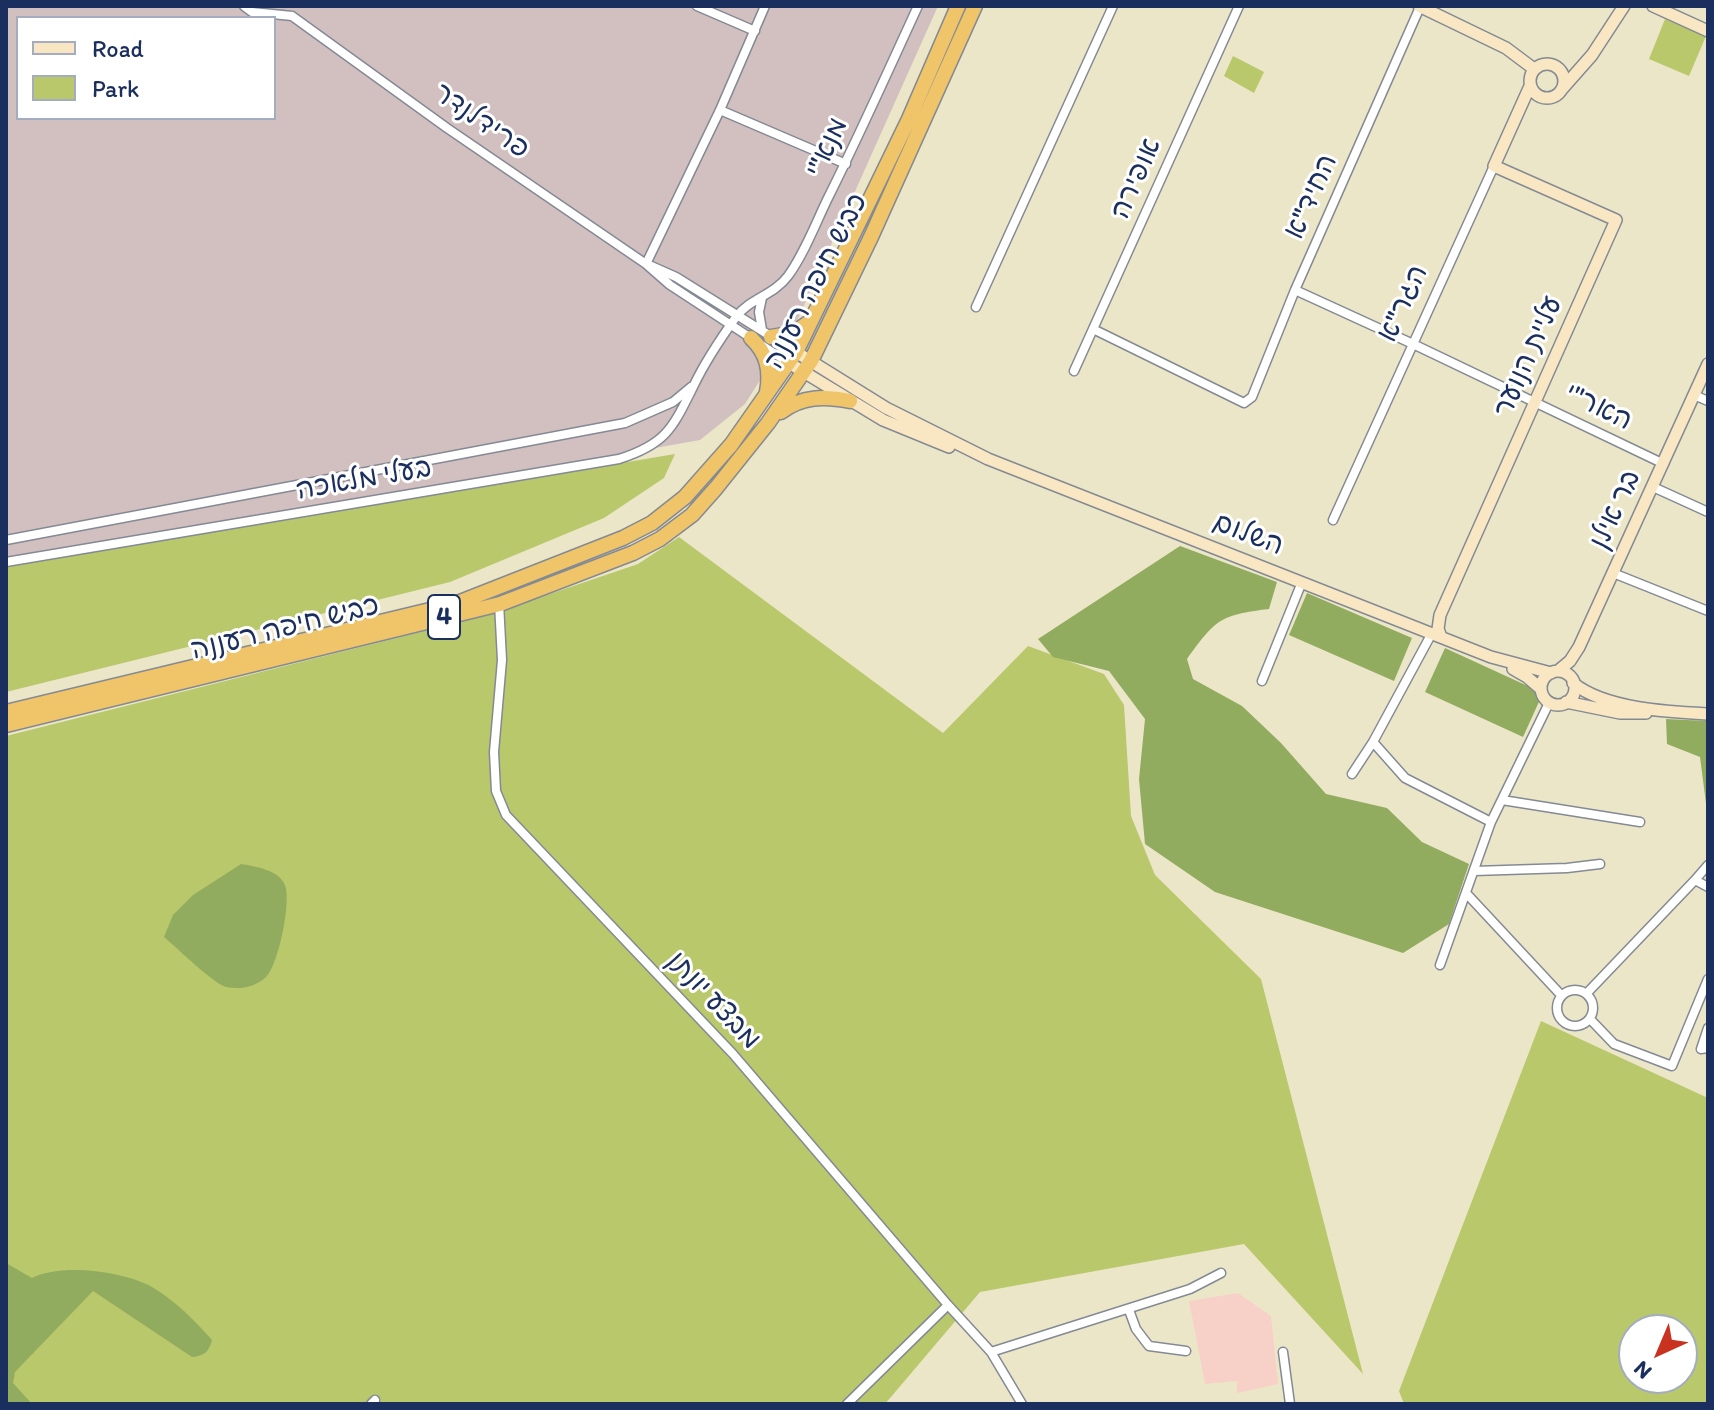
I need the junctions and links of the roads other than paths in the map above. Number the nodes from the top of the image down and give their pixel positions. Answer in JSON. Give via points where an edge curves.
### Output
{"nodes":[{"id":1,"x":244,"y":6,"type":"edge"},
{"id":2,"x":297,"y":6,"type":"edge"},
{"id":3,"x":697,"y":6,"type":"edge"},
{"id":4,"x":765,"y":6,"type":"edge"},
{"id":5,"x":918,"y":6,"type":"edge"},
{"id":6,"x":958,"y":6,"type":"edge"},
{"id":7,"x":975,"y":6,"type":"edge"},
{"id":8,"x":1113,"y":6,"type":"edge"},
{"id":9,"x":1239,"y":6,"type":"edge"},
{"id":10,"x":1420,"y":6,"type":"edge"},
{"id":11,"x":1624,"y":6,"type":"edge"},
{"id":12,"x":1653,"y":6,"type":"edge"},
{"id":13,"x":292,"y":16,"type":"junction"},
{"id":14,"x":755,"y":31,"type":"junction"},
{"id":15,"x":1708,"y":31,"type":"edge"},
{"id":16,"x":1592,"y":55,"type":"junction"},
{"id":17,"x":1534,"y":69,"type":"junction"},
{"id":18,"x":1559,"y":69,"type":"junction"},
{"id":19,"x":1530,"y":86,"type":"junction"},
{"id":20,"x":1562,"y":90,"type":"junction"},
{"id":21,"x":1545,"y":98,"type":"junction"},
{"id":22,"x":1521,"y":108,"type":"junction"},
{"id":23,"x":720,"y":110,"type":"junction"},
{"id":24,"x":846,"y":164,"type":"junction"},
{"id":25,"x":1494,"y":166,"type":"junction"},
{"id":26,"x":646,"y":264,"type":"junction"},
{"id":27,"x":1295,"y":290,"type":"junction"},
{"id":28,"x":762,"y":298,"type":"junction"},
{"id":29,"x":976,"y":307,"type":"dead end"},
{"id":30,"x":814,"y":317,"type":"junction"},
{"id":31,"x":734,"y":320,"type":"junction"},
{"id":32,"x":1093,"y":329,"type":"junction"},
{"id":33,"x":762,"y":335,"type":"junction"},
{"id":34,"x":1413,"y":344,"type":"junction"},
{"id":35,"x":792,"y":358,"type":"junction"},
{"id":36,"x":1708,"y":364,"type":"edge"},
{"id":37,"x":807,"y":367,"type":"junction"},
{"id":38,"x":1074,"y":371,"type":"dead end"},
{"id":39,"x":694,"y":384,"type":"junction"},
{"id":40,"x":1694,"y":395,"type":"junction"},
{"id":41,"x":764,"y":401,"type":"junction"},
{"id":42,"x":850,"y":401,"type":"junction"},
{"id":43,"x":1535,"y":401,"type":"junction"},
{"id":44,"x":1708,"y":401,"type":"edge"},
{"id":45,"x":768,"y":423,"type":"junction"},
{"id":46,"x":988,"y":459,"type":"junction"},
{"id":47,"x":1664,"y":464,"type":"junction"},
{"id":48,"x":1653,"y":487,"type":"junction"},
{"id":49,"x":1708,"y":512,"type":"edge"},
{"id":50,"x":1333,"y":520,"type":"dead end"},
{"id":51,"x":6,"y":540,"type":"edge"},
{"id":52,"x":6,"y":562,"type":"edge"},
{"id":53,"x":1613,"y":573,"type":"junction"},
{"id":54,"x":1302,"y":582,"type":"junction"},
{"id":55,"x":497,"y":588,"type":"junction"},
{"id":56,"x":500,"y":604,"type":"junction"},
{"id":57,"x":1708,"y":611,"type":"edge"},
{"id":58,"x":1437,"y":635,"type":"junction"},
{"id":59,"x":1491,"y":657,"type":"junction"},
{"id":60,"x":1554,"y":672,"type":"junction"},
{"id":61,"x":1262,"y":681,"type":"dead end"},
{"id":62,"x":1573,"y":683,"type":"junction"},
{"id":63,"x":1541,"y":689,"type":"junction"},
{"id":64,"x":1566,"y":702,"type":"junction"},
{"id":65,"x":1549,"y":703,"type":"junction"},
{"id":66,"x":6,"y":712,"type":"edge"},
{"id":67,"x":1674,"y":712,"type":"junction"},
{"id":68,"x":1708,"y":714,"type":"edge"},
{"id":69,"x":6,"y":725,"type":"edge"},
{"id":70,"x":1373,"y":742,"type":"junction"},
{"id":71,"x":1352,"y":774,"type":"dead end"},
{"id":72,"x":1502,"y":800,"type":"junction"},
{"id":73,"x":1491,"y":822,"type":"junction"},
{"id":74,"x":1640,"y":822,"type":"dead end"},
{"id":75,"x":1600,"y":864,"type":"dead end"},
{"id":76,"x":1708,"y":865,"type":"edge"},
{"id":77,"x":1474,"y":871,"type":"junction"},
{"id":78,"x":1695,"y":880,"type":"junction"},
{"id":79,"x":1708,"y":887,"type":"edge"},
{"id":80,"x":1466,"y":893,"type":"junction"},
{"id":81,"x":1440,"y":965,"type":"dead end"},
{"id":82,"x":1708,"y":979,"type":"edge"},
{"id":83,"x":1587,"y":993,"type":"junction"},
{"id":84,"x":1561,"y":995,"type":"junction"},
{"id":85,"x":1590,"y":1019,"type":"junction"},
{"id":86,"x":1708,"y":1028,"type":"edge"},
{"id":87,"x":1708,"y":1048,"type":"edge"},
{"id":88,"x":1221,"y":1273,"type":"dead end"},
{"id":89,"x":948,"y":1305,"type":"junction"},
{"id":90,"x":1129,"y":1310,"type":"junction"},
{"id":91,"x":1186,"y":1351,"type":"dead end"},
{"id":92,"x":991,"y":1352,"type":"junction"},
{"id":93,"x":1283,"y":1352,"type":"dead end"},
{"id":94,"x":847,"y":1404,"type":"edge"},
{"id":95,"x":1022,"y":1404,"type":"edge"},
{"id":96,"x":1290,"y":1404,"type":"edge"}],
"edges":[{"from":1,"to":13,"type":"street","via":[[252,12]]},
{"from":2,"to":13,"type":"street"},
{"from":3,"to":14,"type":"street"},
{"from":4,"to":14,"type":"street"},
{"from":5,"to":24,"type":"street","name":"מנא\"י"},
{"from":6,"to":30,"type":"highway","name":"כביש חיפה רעננה","number":"4"},
{"from":7,"to":37,"type":"highway","name":"כביש חיפה רעננה","number":"4"},
{"from":8,"to":29,"type":"street"},
{"from":9,"to":32,"type":"street","name":"אופירה"},
{"from":10,"to":17,"type":"street","via":[[1506,48]]},
{"from":10,"to":27,"type":"street","name":"החיד\"א"},
{"from":11,"to":16,"type":"street"},
{"from":12,"to":15,"type":"street"},
{"from":13,"to":26,"type":"street","name":"פרידלנדר"},
{"from":14,"to":23,"type":"street"},
{"from":16,"to":18,"type":"street"},
{"from":16,"to":20,"type":"street"},
{"from":17,"to":18,"type":"street","via":[[1549,64]]},
{"from":17,"to":19,"type":"street"},
{"from":18,"to":20,"type":"street"},
{"from":19,"to":21,"type":"street"},
{"from":19,"to":22,"type":"street","name":"הגר\"א"},
{"from":20,"to":21,"type":"street"},
{"from":21,"to":22,"type":"street"},
{"from":22,"to":25,"type":"street","name":"הגר\"א"},
{"from":23,"to":24,"type":"street"},
{"from":23,"to":26,"type":"street"},
{"from":24,"to":28,"type":"street","name":"מנא\"י","via":[[795,265],[778,288]]},
{"from":25,"to":34,"type":"street","name":"הגר\"א"},
{"from":25,"to":43,"type":"street","name":"עליית הנוער","via":[[1616,220]]},
{"from":26,"to":31,"type":"street","name":"פרידלנדר","via":[[676,277]]},
{"from":27,"to":32,"type":"street","name":"החיד\"א","via":[[1252,397],[1244,403]]},
{"from":27,"to":34,"type":"street","name":"האר\"י"},
{"from":28,"to":31,"type":"street","name":"מנא\"י"},
{"from":28,"to":33,"type":"street"},
{"from":30,"to":33,"type":"highway","via":[[794,333]]},
{"from":30,"to":35,"type":"highway","name":"כביש חיפה רעננה","number":"4"},
{"from":31,"to":33,"type":"street","name":"פרידלנדר"},
{"from":31,"to":39,"type":"street","name":"בעלי מלאכה"},
{"from":32,"to":38,"type":"street","name":"אופירה"},
{"from":33,"to":35,"type":"street","name":"פרידלנדר"},
{"from":33,"to":35,"type":"street","name":"פרידלנדר"},
{"from":33,"to":41,"type":"highway","via":[[769,371]]},
{"from":34,"to":43,"type":"street","name":"האר\"י"},
{"from":34,"to":50,"type":"street","name":"הגר\"א"},
{"from":35,"to":37,"type":"street","name":"פרידלנדר"},
{"from":35,"to":41,"type":"highway","name":"כביש חיפה רעננה","number":"4"},
{"from":36,"to":40,"type":"street","name":"בר אילן"},
{"from":37,"to":42,"type":"street","name":"השלום"},
{"from":37,"to":45,"type":"highway","name":"כביש חיפה רעננה","number":"4"},
{"from":37,"to":46,"type":"street","name":"השלום"},
{"from":39,"to":51,"type":"street","name":"בעלי מלאכה","via":[[673,402],[625,423]]},
{"from":39,"to":52,"type":"street","name":"בעלי מלאכה","via":[[666,434],[619,459]]},
{"from":40,"to":44,"type":"street"},
{"from":40,"to":47,"type":"street","name":"בר אילן"},
{"from":41,"to":55,"type":"highway","name":"כביש חיפה רעננה","number":"4","via":[[685,497],[652,523]]},
{"from":42,"to":45,"type":"highway","via":[[801,400]]},
{"from":42,"to":46,"type":"street","name":"השלום","via":[[883,420]]},
{"from":43,"to":47,"type":"street","name":"האר\"י"},
{"from":43,"to":58,"type":"street","name":"עליית הנוער","via":[[1440,615]]},
{"from":45,"to":56,"type":"highway","name":"כביש חיפה רעננה","number":"4","via":[[692,515],[660,539]]},
{"from":46,"to":54,"type":"street","name":"השלום"},
{"from":47,"to":48,"type":"street","name":"בר אילן"},
{"from":48,"to":49,"type":"street"},
{"from":48,"to":53,"type":"street","name":"בר אילן"},
{"from":53,"to":57,"type":"street"},
{"from":53,"to":60,"type":"street","name":"בר אילן","via":[[1579,647]]},
{"from":54,"to":58,"type":"street","name":"השלום"},
{"from":54,"to":61,"type":"street"},
{"from":55,"to":56,"type":"street","name":"מבצע יונתן"},
{"from":55,"to":66,"type":"highway","name":"כביש חיפה רעננה","number":"4","via":[[455,604]]},
{"from":56,"to":69,"type":"highway","name":"כביש חיפה רעננה","number":"4"},
{"from":56,"to":89,"type":"street","name":"מבצע יונתן","via":[[502,660],[494,752],[496,791],[506,815],[733,1054]]},
{"from":58,"to":59,"type":"street","name":"השלום"},
{"from":58,"to":70,"type":"street"},
{"from":59,"to":60,"type":"street","name":"השלום"},
{"from":59,"to":63,"type":"street","name":"השלום"},
{"from":60,"to":62,"type":"street","via":[[1569,676]]},
{"from":60,"to":63,"type":"street"},
{"from":62,"to":64,"type":"street"},
{"from":62,"to":67,"type":"street","via":[[1603,698]]},
{"from":63,"to":65,"type":"street"},
{"from":64,"to":65,"type":"street"},
{"from":64,"to":67,"type":"street","via":[[1620,713]]},
{"from":65,"to":72,"type":"street"},
{"from":67,"to":68,"type":"street"},
{"from":70,"to":71,"type":"street"},
{"from":70,"to":73,"type":"street","via":[[1405,778]]},
{"from":72,"to":73,"type":"street"},
{"from":72,"to":74,"type":"street"},
{"from":73,"to":77,"type":"street"},
{"from":75,"to":77,"type":"street"},
{"from":76,"to":78,"type":"street"},
{"from":77,"to":80,"type":"street"},
{"from":78,"to":79,"type":"street"},
{"from":78,"to":83,"type":"street"},
{"from":80,"to":81,"type":"street"},
{"from":80,"to":84,"type":"street"},
{"from":82,"to":85,"type":"street","via":[[1672,1066],[1614,1044]]},
{"from":83,"to":84,"type":"street","via":[[1570,990]]},
{"from":83,"to":85,"type":"street","via":[[1593,1003]]},
{"from":84,"to":85,"type":"street","via":[[1556,1006],[1563,1022],[1574,1026]]},
{"from":86,"to":87,"type":"street","via":[[1701,1049]]},
{"from":88,"to":90,"type":"street"},
{"from":89,"to":92,"type":"street","name":"מבצע יונתן"},
{"from":89,"to":94,"type":"street"},
{"from":90,"to":91,"type":"street","via":[[1149,1346]]},
{"from":90,"to":92,"type":"street"},
{"from":92,"to":95,"type":"street","name":"מבצע יונתן"},
{"from":93,"to":96,"type":"street"}]}
